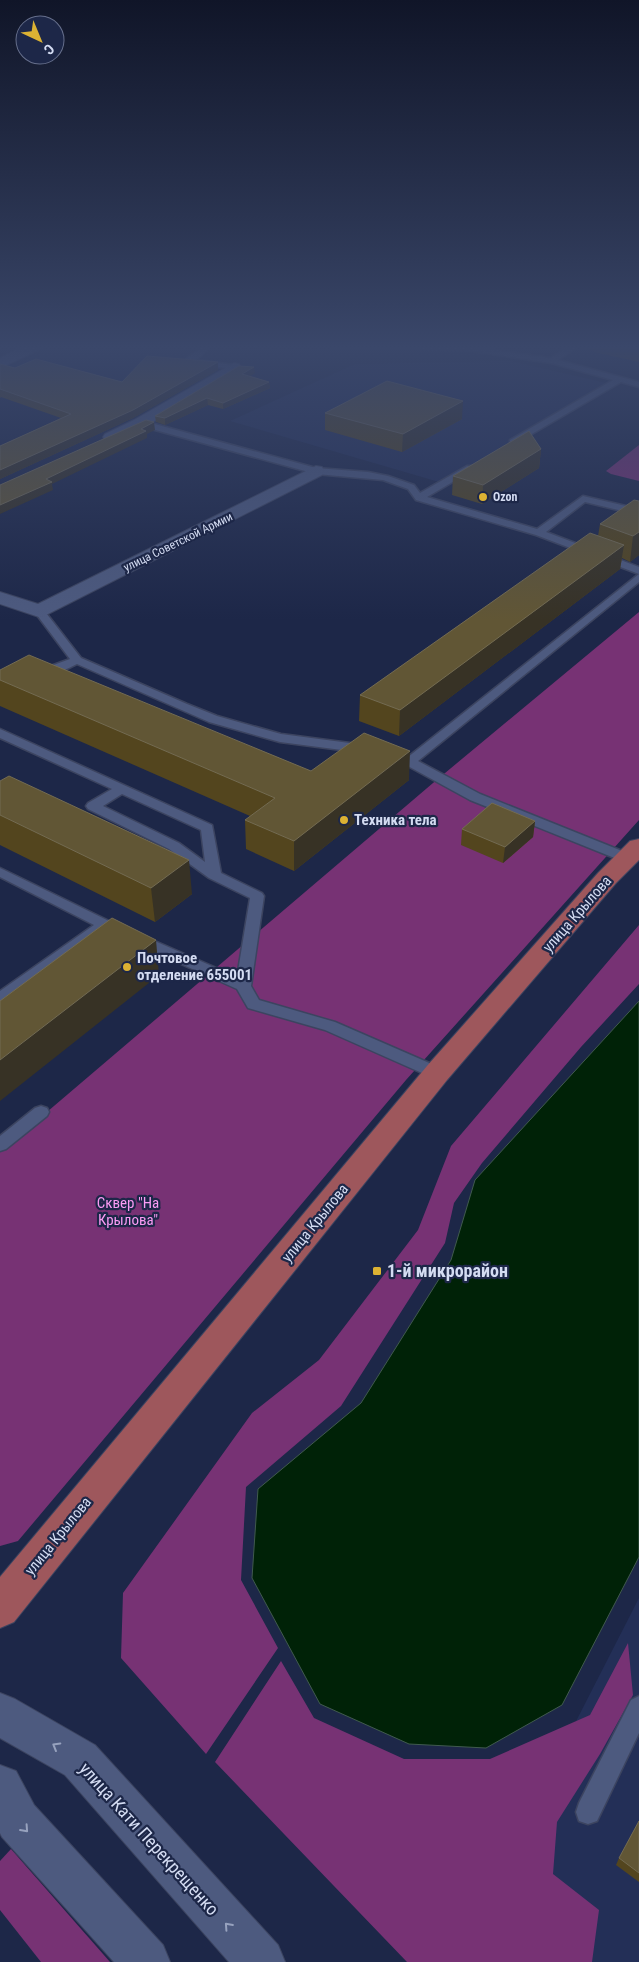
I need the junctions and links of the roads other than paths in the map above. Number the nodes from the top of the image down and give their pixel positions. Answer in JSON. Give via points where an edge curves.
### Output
{"nodes":[{"id":1,"x":110,"y":437,"type":"edge"},
{"id":2,"x":190,"y":437,"type":"edge"},
{"id":3,"x":523,"y":437,"type":"edge"},
{"id":4,"x":96,"y":443,"type":"edge"},
{"id":5,"x":502,"y":449,"type":"edge"},
{"id":6,"x":478,"y":464,"type":"edge"},
{"id":7,"x":316,"y":471,"type":"junction"},
{"id":8,"x":419,"y":498,"type":"junction"},
{"id":9,"x":639,"y":512,"type":"edge"},
{"id":10,"x":539,"y":533,"type":"junction"},
{"id":11,"x":639,"y":571,"type":"edge"},
{"id":12,"x":639,"y":577,"type":"edge"},
{"id":13,"x":0,"y":598,"type":"edge"},
{"id":14,"x":39,"y":611,"type":"junction"},
{"id":15,"x":77,"y":660,"type":"junction"},
{"id":16,"x":30,"y":674,"type":"edge"},
{"id":17,"x":0,"y":733,"type":"edge"},
{"id":18,"x":410,"y":762,"type":"junction"},
{"id":19,"x":122,"y":788,"type":"junction"},
{"id":20,"x":633,"y":852,"type":"edge"},
{"id":21,"x":0,"y":872,"type":"edge"},
{"id":22,"x":214,"y":875,"type":"junction"},
{"id":23,"x":104,"y":924,"type":"junction"},
{"id":24,"x":243,"y":986,"type":"junction"},
{"id":25,"x":0,"y":998,"type":"edge"},
{"id":26,"x":437,"y":1073,"type":"junction"},
{"id":27,"x":41,"y":1112,"type":"dead end"},
{"id":28,"x":0,"y":1145,"type":"edge"},
{"id":29,"x":0,"y":1608,"type":"edge"},
{"id":30,"x":639,"y":1708,"type":"edge"},
{"id":31,"x":0,"y":1714,"type":"edge"},
{"id":32,"x":0,"y":1787,"type":"edge"},
{"id":33,"x":588,"y":1812,"type":"dead end"},
{"id":34,"x":146,"y":1962,"type":"edge"},
{"id":35,"x":261,"y":1962,"type":"edge"}],
"edges":[{"from":1,"to":4,"type":"street"},
{"from":2,"to":7,"type":"lane"},
{"from":3,"to":5,"type":"lane"},
{"from":6,"to":8,"type":"lane"},
{"from":7,"to":8,"type":"lane","via":[[385,478],[411,487]]},
{"from":7,"to":14,"type":"street","name":"улица Советской Армии"},
{"from":8,"to":10,"type":"lane"},
{"from":9,"to":10,"type":"lane","via":[[583,499]]},
{"from":10,"to":11,"type":"lane"},
{"from":12,"to":18,"type":"lane"},
{"from":13,"to":14,"type":"street"},
{"from":14,"to":15,"type":"lane"},
{"from":15,"to":16,"type":"lane","via":[[54,670]]},
{"from":15,"to":18,"type":"lane","via":[[213,719],[280,738],[374,751]]},
{"from":17,"to":19,"type":"lane"},
{"from":18,"to":20,"type":"lane","via":[[475,797]]},
{"from":19,"to":22,"type":"lane","via":[[207,828]]},
{"from":19,"to":22,"type":"lane","via":[[93,806],[174,846]]},
{"from":20,"to":26,"type":"main road","name":"улица Крылова"},
{"from":21,"to":23,"type":"lane"},
{"from":22,"to":24,"type":"lane","via":[[257,896]]},
{"from":23,"to":24,"type":"lane"},
{"from":23,"to":25,"type":"lane"},
{"from":24,"to":26,"type":"lane","via":[[253,1004],[330,1026]]},
{"from":26,"to":29,"type":"main road","name":"улица Крылова"},
{"from":27,"to":28,"type":"lane"},
{"from":30,"to":33,"type":"lane"},
{"from":35,"to":31,"type":"street","name":"улица Кати Перекрещенко","one_way":true,"via":[[80,1760]]},
{"from":32,"to":34,"type":"street","one_way":true,"via":[[18,1821]]}]}
